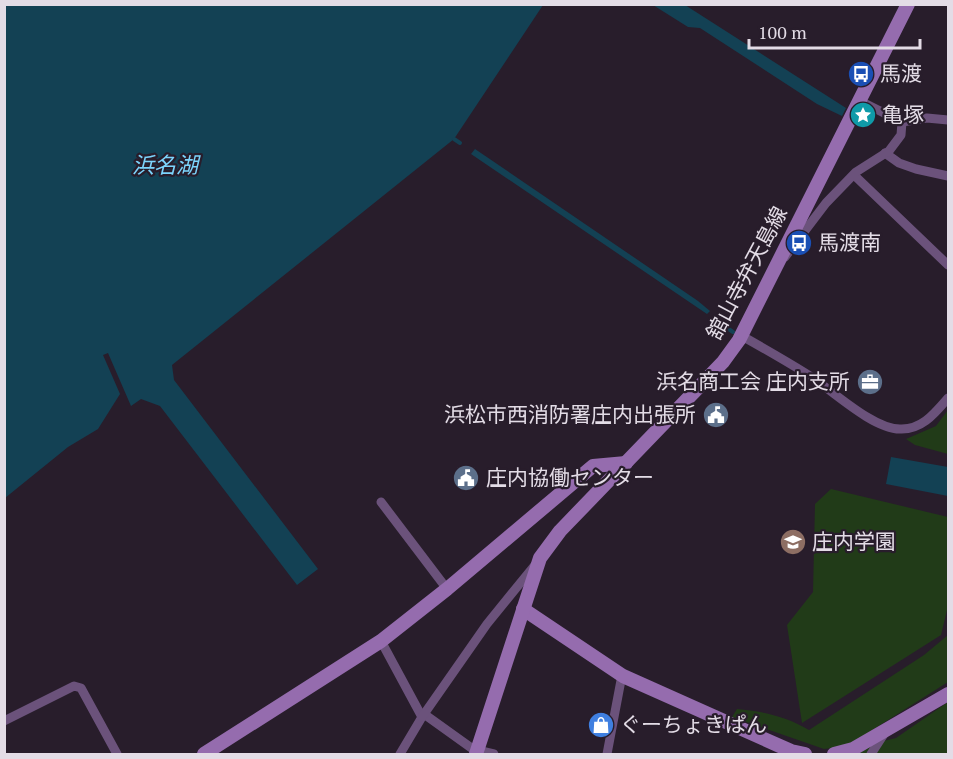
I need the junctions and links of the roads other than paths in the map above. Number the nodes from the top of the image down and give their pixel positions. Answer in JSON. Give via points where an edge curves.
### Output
{"nodes":[{"id":1,"x":908,"y":4,"type":"edge"},
{"id":2,"x":858,"y":100,"type":"junction"},
{"id":3,"x":948,"y":120,"type":"edge"},
{"id":4,"x":902,"y":122,"type":"junction"},
{"id":5,"x":885,"y":153,"type":"junction"},
{"id":6,"x":854,"y":175,"type":"junction"},
{"id":7,"x":948,"y":176,"type":"edge"},
{"id":8,"x":809,"y":214,"type":"junction"},
{"id":9,"x":948,"y":265,"type":"edge"},
{"id":10,"x":742,"y":336,"type":"junction"},
{"id":11,"x":948,"y":398,"type":"edge"},
{"id":12,"x":626,"y":463,"type":"junction"},
{"id":13,"x":381,"y":502,"type":"dead end"},
{"id":14,"x":540,"y":558,"type":"junction"},
{"id":15,"x":447,"y":589,"type":"junction"},
{"id":16,"x":523,"y":609,"type":"junction"},
{"id":17,"x":381,"y":641,"type":"junction"},
{"id":18,"x":622,"y":675,"type":"junction"},
{"id":19,"x":948,"y":694,"type":"edge"},
{"id":20,"x":423,"y":716,"type":"junction"},
{"id":21,"x":4,"y":721,"type":"edge"},
{"id":22,"x":886,"y":730,"type":"junction"},
{"id":23,"x":476,"y":752,"type":"edge"},
{"id":24,"x":117,"y":754,"type":"edge"},
{"id":25,"x":204,"y":754,"type":"edge"},
{"id":26,"x":400,"y":754,"type":"edge"},
{"id":27,"x":494,"y":754,"type":"edge"},
{"id":28,"x":607,"y":754,"type":"edge"},
{"id":29,"x":805,"y":754,"type":"edge"},
{"id":30,"x":834,"y":754,"type":"edge"},
{"id":31,"x":871,"y":754,"type":"edge"}],
"edges":[{"from":1,"to":2,"type":"street","name":"舘山寺弁天島線"},
{"from":2,"to":4,"type":"street"},
{"from":2,"to":8,"type":"street","name":"舘山寺弁天島線"},
{"from":3,"to":4,"type":"street"},
{"from":4,"to":5,"type":"street","via":[[901,135]]},
{"from":5,"to":6,"type":"street"},
{"from":5,"to":7,"type":"street","via":[[899,163]]},
{"from":6,"to":8,"type":"street"},
{"from":6,"to":9,"type":"street"},
{"from":8,"to":10,"type":"street","name":"舘山寺弁天島線","via":[[778,262]]},
{"from":10,"to":11,"type":"street","via":[[891,429],[920,425]]},
{"from":10,"to":12,"type":"street","name":"舘山寺弁天島線","via":[[723,362]]},
{"from":12,"to":14,"type":"street","name":"舘山寺弁天島線","via":[[560,531]]},
{"from":12,"to":15,"type":"street","via":[[593,466]]},
{"from":13,"to":15,"type":"street"},
{"from":14,"to":16,"type":"street","name":"舘山寺弁天島線"},
{"from":14,"to":20,"type":"street","via":[[487,624]]},
{"from":15,"to":17,"type":"street"},
{"from":16,"to":18,"type":"street"},
{"from":16,"to":23,"type":"street","name":"舘山寺弁天島線"},
{"from":17,"to":20,"type":"street"},
{"from":17,"to":25,"type":"street"},
{"from":18,"to":28,"type":"street"},
{"from":18,"to":29,"type":"street"},
{"from":19,"to":22,"type":"street"},
{"from":20,"to":23,"type":"street"},
{"from":20,"to":26,"type":"street"},
{"from":21,"to":24,"type":"street","via":[[74,686],[81,687]]},
{"from":22,"to":30,"type":"street","via":[[853,749]]},
{"from":22,"to":31,"type":"street"},
{"from":23,"to":27,"type":"street"}]}
